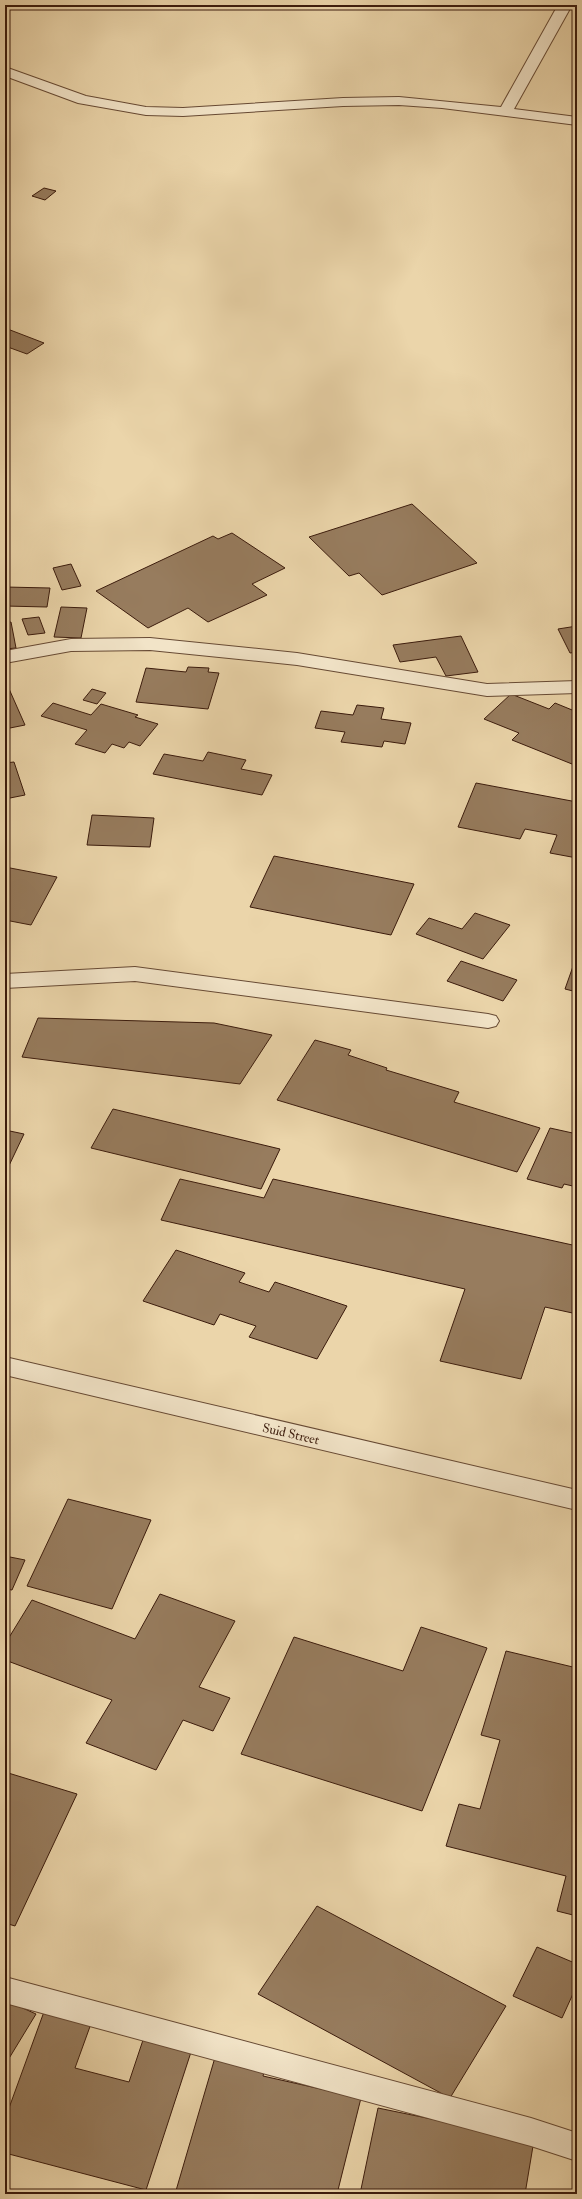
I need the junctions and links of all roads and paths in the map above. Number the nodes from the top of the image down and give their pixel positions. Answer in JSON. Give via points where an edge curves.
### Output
{"nodes":[{"id":1,"x":565,"y":5,"type":"edge"},
{"id":2,"x":5,"y":71,"type":"edge"},
{"id":3,"x":505,"y":112,"type":"junction"},
{"id":4,"x":577,"y":122,"type":"edge"},
{"id":5,"x":5,"y":657,"type":"edge"},
{"id":6,"x":577,"y":687,"type":"edge"},
{"id":7,"x":5,"y":981,"type":"edge"},
{"id":8,"x":488,"y":1021,"type":"dead end"},
{"id":9,"x":5,"y":1366,"type":"edge"},
{"id":10,"x":577,"y":1500,"type":"edge"},
{"id":11,"x":5,"y":1990,"type":"edge"},
{"id":12,"x":577,"y":2147,"type":"edge"}],
"edges":[{"from":1,"to":3,"type":"street"},
{"from":2,"to":3,"type":"street","via":[[83,100],[160,112],[399,101]]},
{"from":3,"to":4,"type":"street"},
{"from":5,"to":6,"type":"street","via":[[71,645],[150,644],[297,659],[487,690]]},
{"from":7,"to":8,"type":"street","via":[[135,974]]},
{"from":9,"to":10,"type":"street","name":"Suid Street"},
{"from":11,"to":12,"type":"street","via":[[523,2130]]}]}
